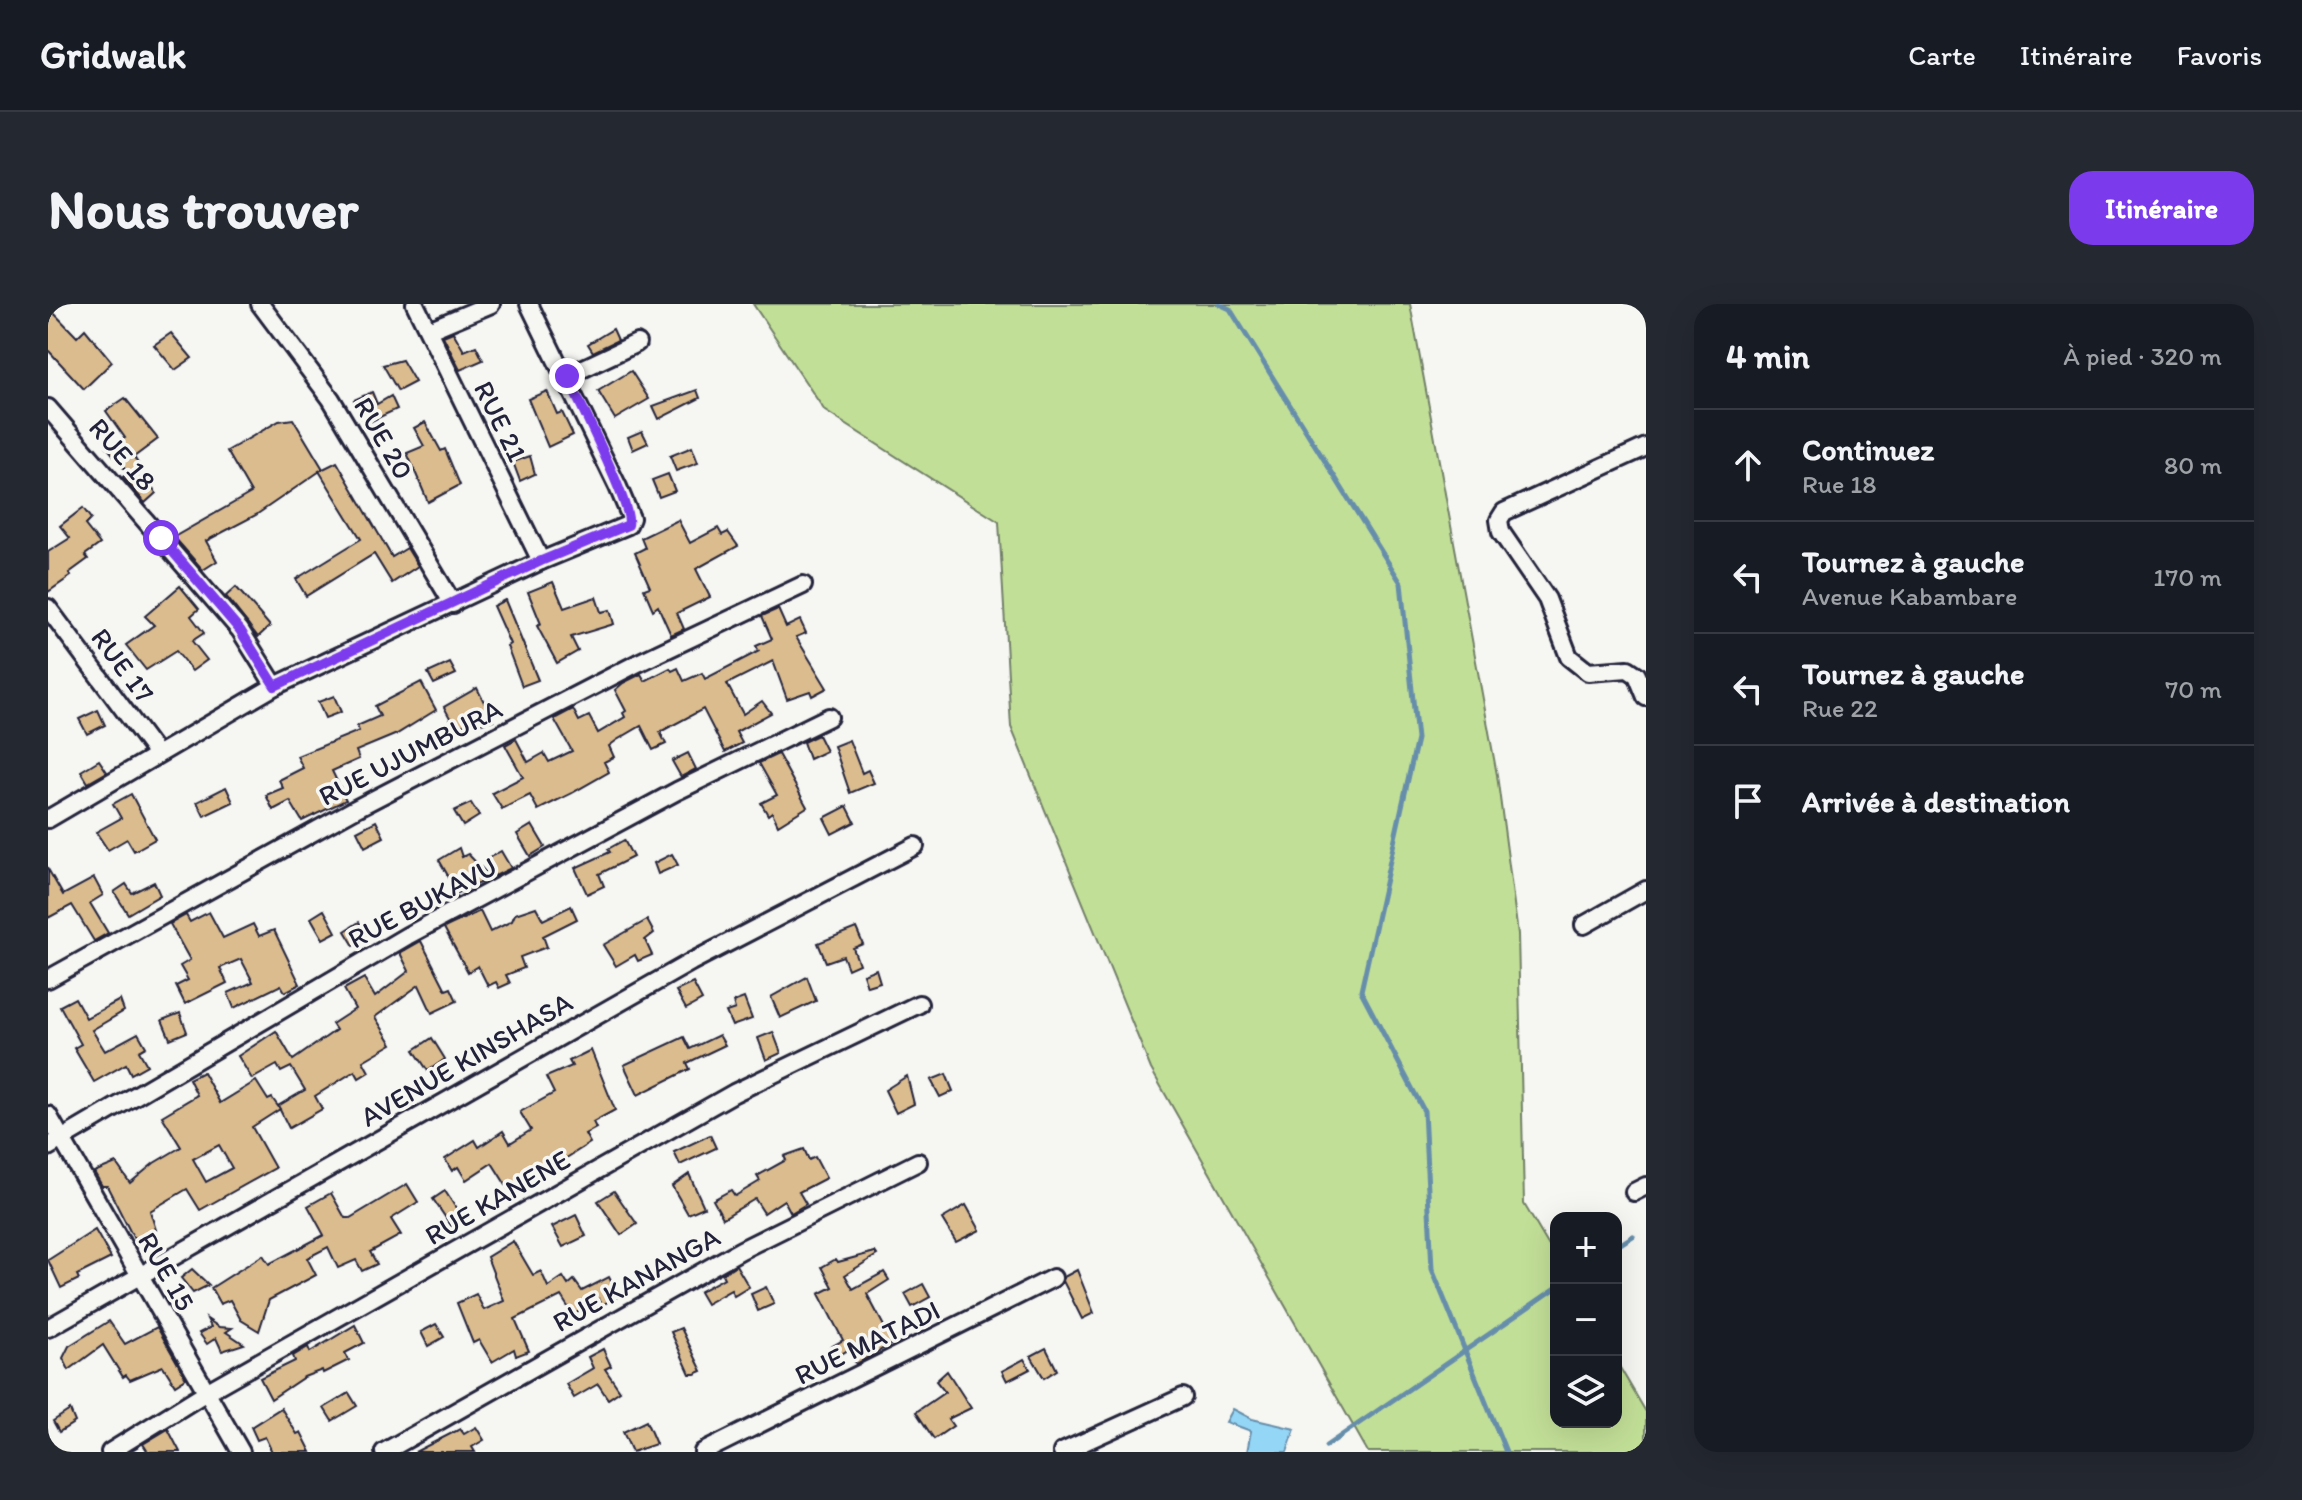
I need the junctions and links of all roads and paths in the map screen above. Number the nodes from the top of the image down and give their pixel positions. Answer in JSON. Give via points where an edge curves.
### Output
{"nodes":[{"id":1,"x":260,"y":304,"type":"edge"},
{"id":2,"x":415,"y":304,"type":"edge"},
{"id":3,"x":491,"y":304,"type":"edge"},
{"id":4,"x":529,"y":304,"type":"edge"},
{"id":5,"x":429,"y":330,"type":"junction"},
{"id":6,"x":637,"y":343,"type":"dead end"},
{"id":7,"x":567,"y":376,"type":"junction"},
{"id":8,"x":48,"y":408,"type":"edge"},
{"id":9,"x":1646,"y":447,"type":"edge"},
{"id":10,"x":541,"y":561,"type":"junction"},
{"id":11,"x":803,"y":585,"type":"dead end"},
{"id":12,"x":453,"y":604,"type":"junction"},
{"id":13,"x":48,"y":608,"type":"edge"},
{"id":14,"x":275,"y":686,"type":"junction"},
{"id":15,"x":1646,"y":697,"type":"edge"},
{"id":16,"x":829,"y":717,"type":"dead end"},
{"id":17,"x":156,"y":753,"type":"junction"},
{"id":18,"x":48,"y":819,"type":"edge"},
{"id":19,"x":915,"y":846,"type":"dead end"},
{"id":20,"x":1646,"y":890,"type":"edge"},
{"id":21,"x":1584,"y":925,"type":"dead end"},
{"id":22,"x":48,"y":979,"type":"edge"},
{"id":23,"x":919,"y":1004,"type":"dead end"},
{"id":24,"x":48,"y":1115,"type":"edge"},
{"id":25,"x":55,"y":1143,"type":"edge"},
{"id":26,"x":918,"y":1162,"type":"dead end"},
{"id":27,"x":139,"y":1276,"type":"junction"},
{"id":28,"x":1053,"y":1278,"type":"dead end"},
{"id":29,"x":48,"y":1328,"type":"edge"},
{"id":30,"x":208,"y":1391,"type":"junction"},
{"id":31,"x":1183,"y":1397,"type":"dead end"},
{"id":32,"x":110,"y":1452,"type":"edge"},
{"id":33,"x":241,"y":1452,"type":"edge"},
{"id":34,"x":384,"y":1452,"type":"edge"},
{"id":35,"x":703,"y":1452,"type":"edge"},
{"id":36,"x":1062,"y":1452,"type":"edge"}],
"edges":[{"from":1,"to":12,"type":"street","name":"RUE 20","via":[[331,399]]},
{"from":2,"to":5,"type":"street","name":"RUE 21"},
{"from":3,"to":5,"type":"street"},
{"from":4,"to":7,"type":"street"},
{"from":5,"to":10,"type":"street","name":"RUE 21"},
{"from":6,"to":7,"type":"street"},
{"from":7,"to":10,"type":"street","via":[[631,522]]},
{"from":8,"to":14,"type":"street","name":"RUE 18","via":[[240,630]]},
{"from":9,"to":15,"type":"street","via":[[1504,512],[1499,520],[1501,532],[1547,599],[1569,657],[1588,672],[1628,669],[1637,675]]},
{"from":10,"to":12,"type":"street"},
{"from":11,"to":22,"type":"street","name":"RUE UJUMBURA","via":[[638,663],[369,802]]},
{"from":12,"to":14,"type":"street"},
{"from":13,"to":17,"type":"street","name":"RUE 17"},
{"from":14,"to":17,"type":"street"},
{"from":16,"to":25,"type":"street","name":"RUE BUKAVU","via":[[677,791],[407,936]]},
{"from":17,"to":18,"type":"street"},
{"from":19,"to":27,"type":"street","name":"AVENUE KINSHASA","via":[[691,962]]},
{"from":20,"to":21,"type":"street"},
{"from":23,"to":30,"type":"street","name":"RUE KANENE","via":[[734,1093]]},
{"from":24,"to":25,"type":"street","name":"RUE 15"},
{"from":25,"to":27,"type":"street","name":"RUE 15"},
{"from":26,"to":34,"type":"street","name":"RUE KANANGA","via":[[741,1250]]},
{"from":27,"to":29,"type":"street","name":"AVENUE KINSHASA"},
{"from":27,"to":30,"type":"street","name":"RUE 15"},
{"from":28,"to":35,"type":"street","name":"RUE MATADI"},
{"from":30,"to":32,"type":"street","name":"RUE KANENE"},
{"from":30,"to":33,"type":"street","name":"RUE 15"},
{"from":31,"to":36,"type":"street"}]}
